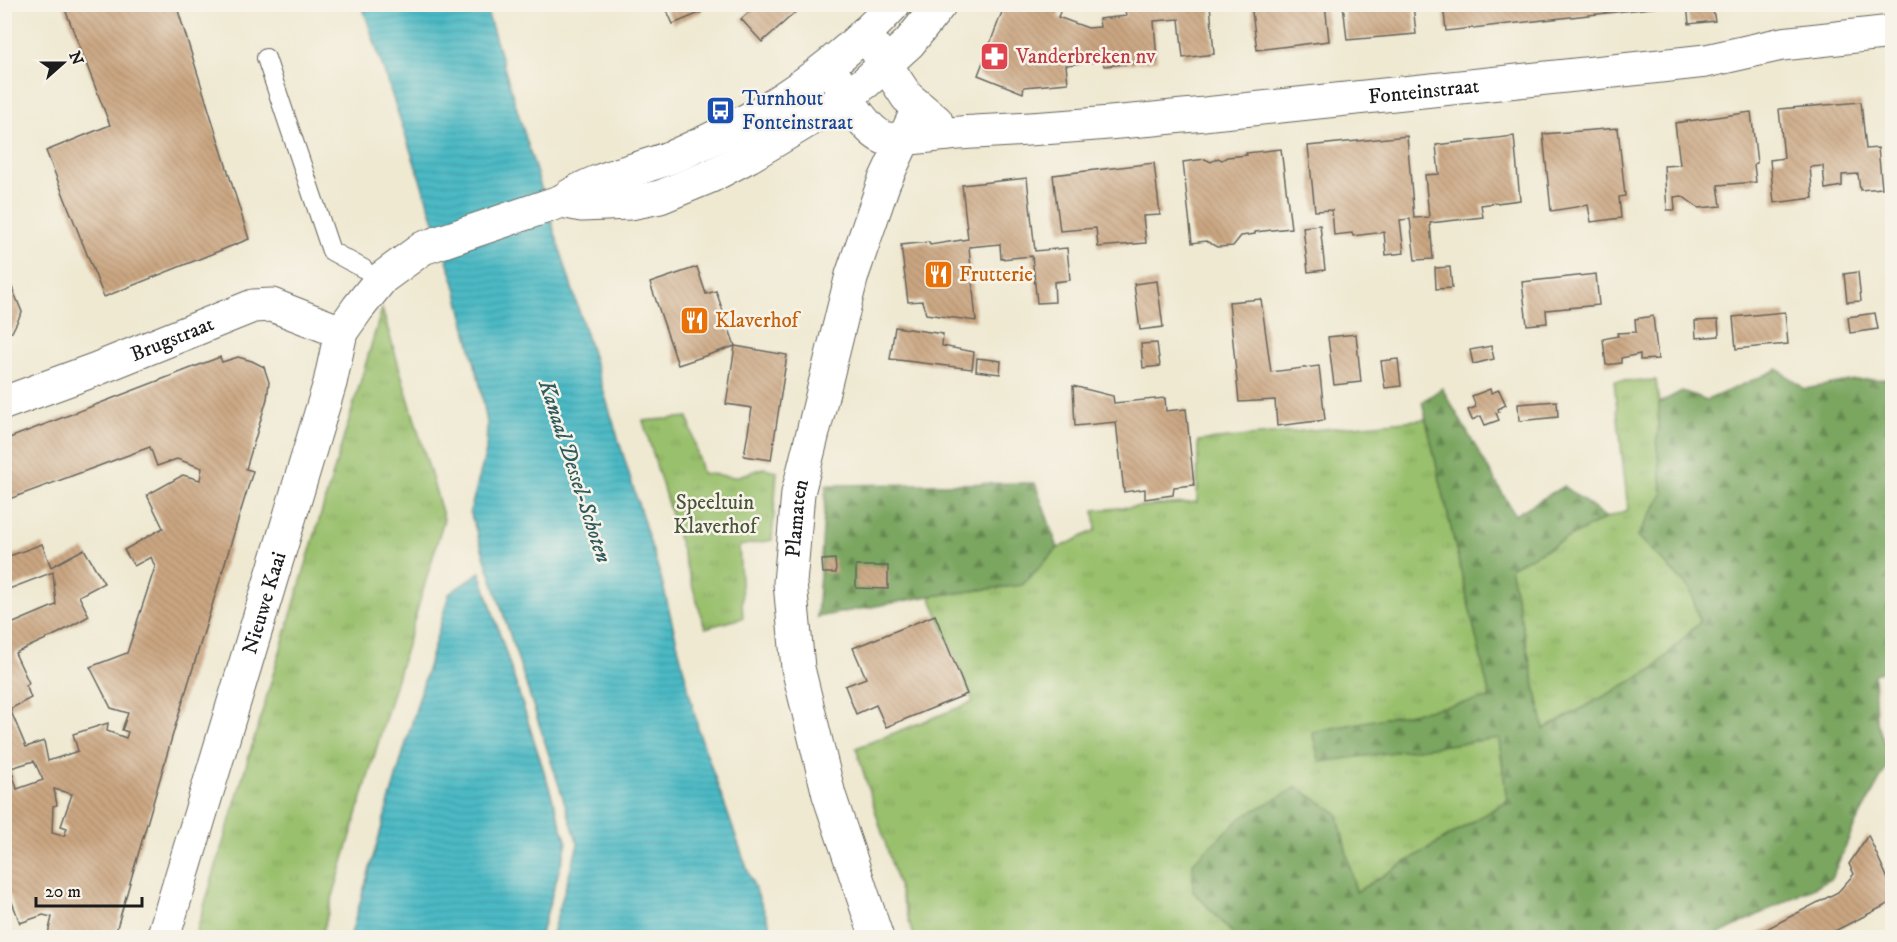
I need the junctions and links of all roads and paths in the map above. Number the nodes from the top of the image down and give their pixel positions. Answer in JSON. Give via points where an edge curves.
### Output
{"nodes":[{"id":1,"x":894,"y":4,"type":"edge"},
{"id":2,"x":940,"y":4,"type":"edge"},
{"id":3,"x":1893,"y":32,"type":"edge"},
{"id":4,"x":865,"y":33,"type":"junction"},
{"id":5,"x":266,"y":58,"type":"dead end"},
{"id":6,"x":886,"y":65,"type":"junction"},
{"id":7,"x":829,"y":67,"type":"junction"},
{"id":8,"x":847,"y":97,"type":"junction"},
{"id":9,"x":919,"y":107,"type":"junction"},
{"id":10,"x":951,"y":133,"type":"junction"},
{"id":11,"x":905,"y":138,"type":"junction"},
{"id":12,"x":556,"y":203,"type":"junction"},
{"id":13,"x":373,"y":273,"type":"junction"},
{"id":14,"x":341,"y":332,"type":"junction"},
{"id":15,"x":4,"y":403,"type":"edge"},
{"id":16,"x":163,"y":938,"type":"edge"},
{"id":17,"x":878,"y":938,"type":"edge"}],
"edges":[{"from":1,"to":4,"type":"street"},
{"from":2,"to":6,"type":"street"},
{"from":3,"to":10,"type":"street","name":"Fonteinstraat","via":[[1782,44],[1706,61],[1651,67],[1224,112]]},
{"from":4,"to":6,"type":"street"},
{"from":4,"to":7,"type":"street"},
{"from":5,"to":13,"type":"lane","via":[[331,251]]},
{"from":6,"to":8,"type":"street"},
{"from":6,"to":9,"type":"street","via":[[907,97]]},
{"from":7,"to":8,"type":"street","name":"Fonteinstraat"},
{"from":7,"to":12,"type":"street","via":[[794,93],[734,127],[679,154],[599,180]]},
{"from":8,"to":11,"type":"street","name":"Fonteinstraat","via":[[869,127],[884,138]]},
{"from":8,"to":12,"type":"street","via":[[749,156],[660,197],[582,205]]},
{"from":9,"to":10,"type":"street"},
{"from":9,"to":11,"type":"street","name":"Plamaten"},
{"from":10,"to":11,"type":"street","name":"Fonteinstraat"},
{"from":11,"to":17,"type":"street","name":"Plamaten","via":[[884,182],[852,275],[798,493],[790,583],[798,668],[829,795]]},
{"from":12,"to":13,"type":"street","via":[[436,244]]},
{"from":13,"to":14,"type":"street","name":"Nieuwe Kaai","via":[[358,308]]},
{"from":14,"to":15,"type":"street","name":"Brugstraat","via":[[272,305],[253,306]]},
{"from":14,"to":16,"type":"street","name":"Nieuwe Kaai","via":[[327,394]]}]}
